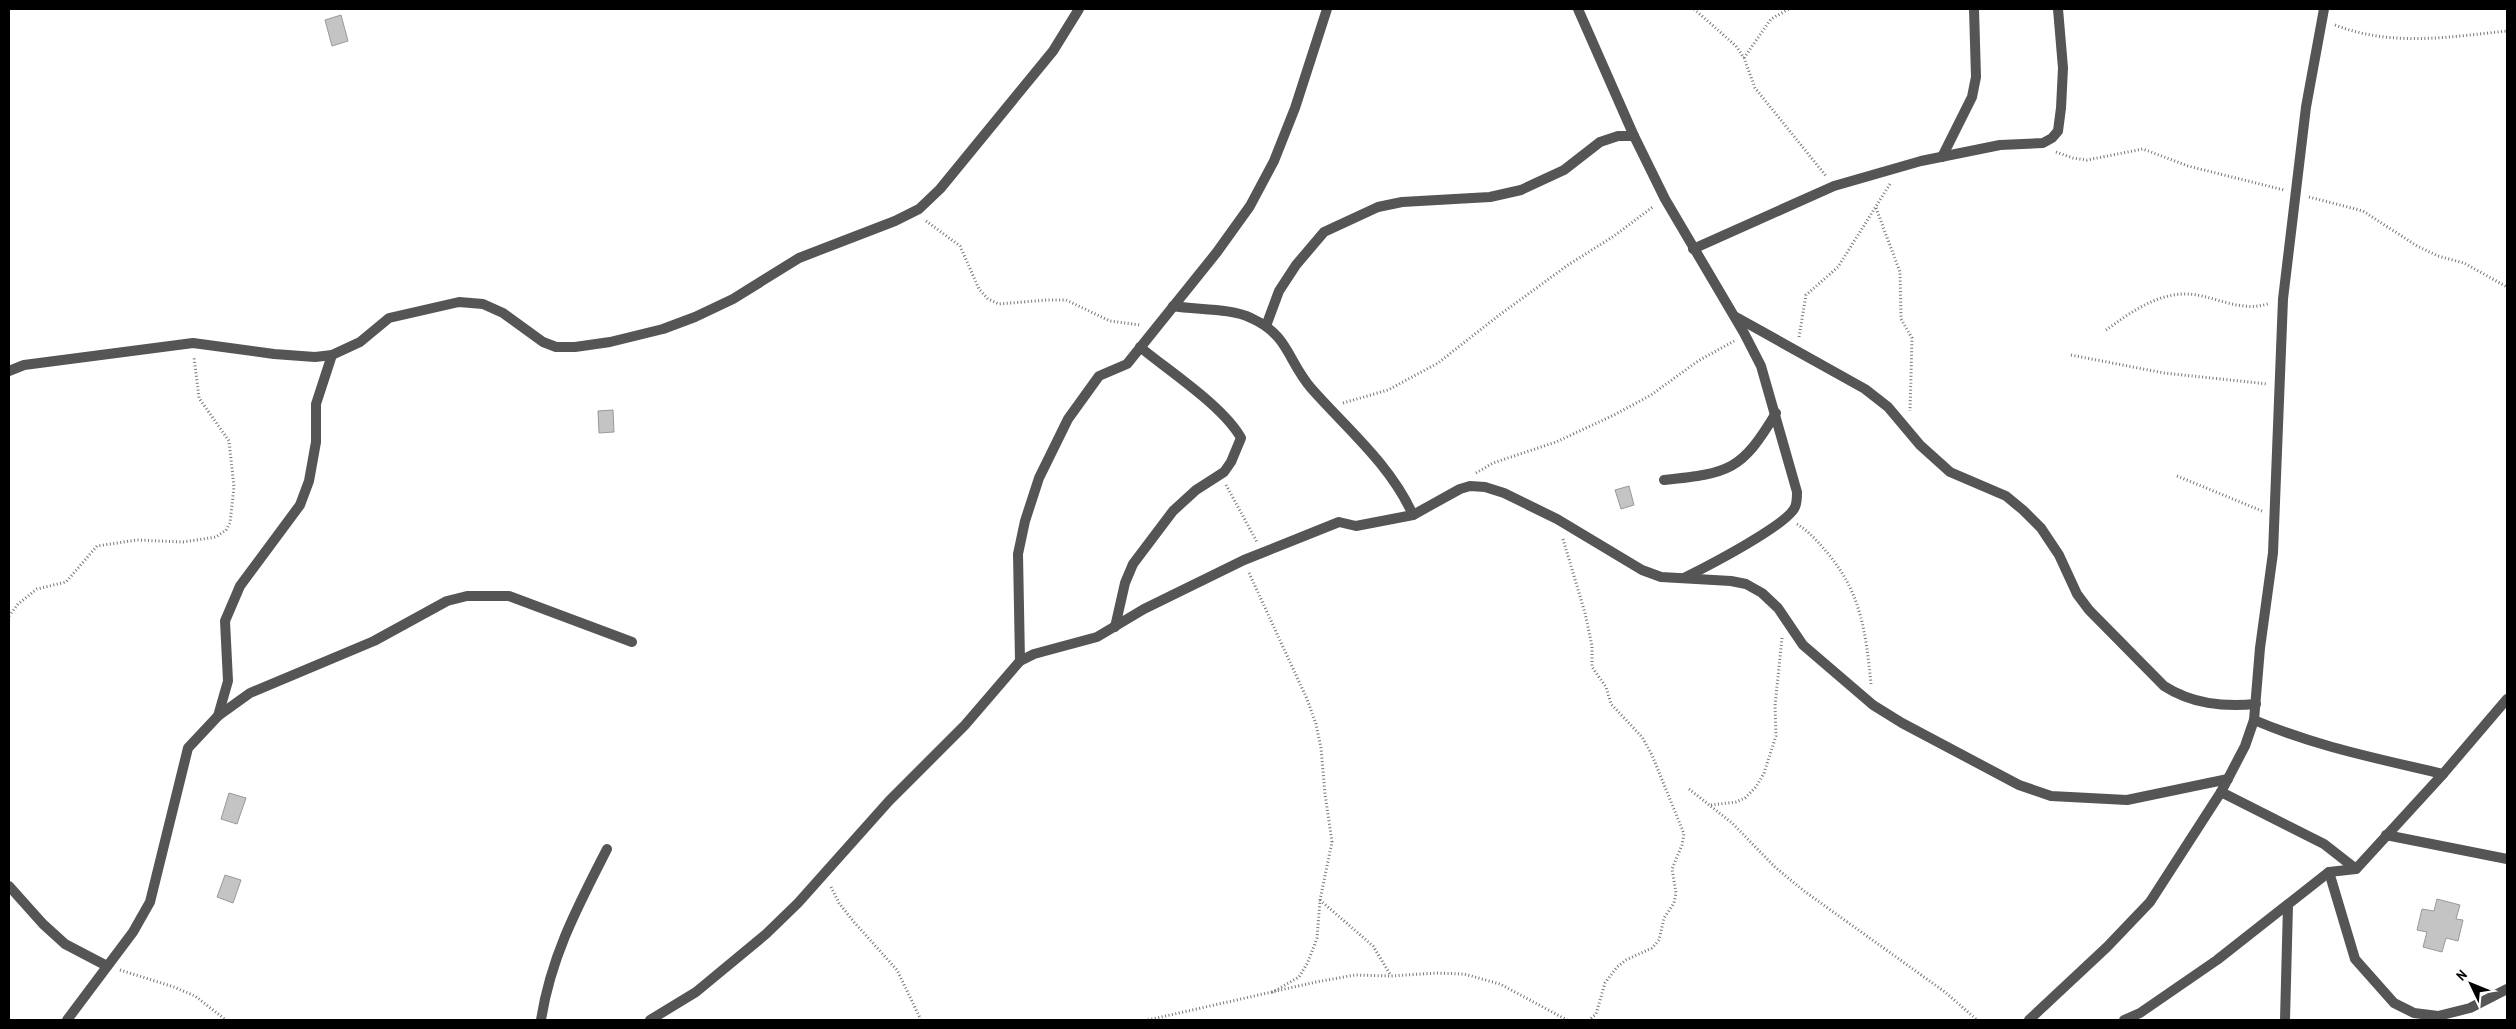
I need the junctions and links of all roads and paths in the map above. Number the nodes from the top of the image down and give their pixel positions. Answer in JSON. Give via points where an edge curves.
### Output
{"nodes":[{"id":1,"x":1079,"y":9,"type":"edge"},
{"id":2,"x":1327,"y":9,"type":"edge"},
{"id":3,"x":1578,"y":9,"type":"edge"},
{"id":4,"x":1694,"y":9,"type":"edge"},
{"id":5,"x":1789,"y":9,"type":"edge"},
{"id":6,"x":1974,"y":9,"type":"edge"},
{"id":7,"x":2058,"y":9,"type":"edge"},
{"id":8,"x":2324,"y":9,"type":"edge"},
{"id":9,"x":2321,"y":20,"type":"junction"},
{"id":10,"x":2507,"y":31,"type":"edge"},
{"id":11,"x":1744,"y":58,"type":"junction"},
{"id":12,"x":1634,"y":136,"type":"junction"},
{"id":13,"x":2043,"y":143,"type":"junction"},
{"id":14,"x":1942,"y":157,"type":"junction"},
{"id":15,"x":1903,"y":166,"type":"junction"},
{"id":16,"x":1834,"y":186,"type":"junction"},
{"id":17,"x":2296,"y":193,"type":"junction"},
{"id":18,"x":1665,"y":199,"type":"junction"},
{"id":19,"x":1876,"y":208,"type":"junction"},
{"id":20,"x":919,"y":209,"type":"junction"},
{"id":21,"x":1693,"y":249,"type":"junction"},
{"id":22,"x":2507,"y":286,"type":"edge"},
{"id":23,"x":2282,"y":299,"type":"junction"},
{"id":24,"x":1173,"y":306,"type":"junction"},
{"id":25,"x":1734,"y":316,"type":"junction"},
{"id":26,"x":1266,"y":326,"type":"junction"},
{"id":27,"x":1156,"y":327,"type":"junction"},
{"id":28,"x":2106,"y":330,"type":"dead end"},
{"id":29,"x":1744,"y":333,"type":"junction"},
{"id":30,"x":193,"y":343,"type":"junction"},
{"id":31,"x":1140,"y":347,"type":"junction"},
{"id":32,"x":1791,"y":348,"type":"junction"},
{"id":33,"x":332,"y":355,"type":"junction"},
{"id":34,"x":2072,"y":355,"type":"dead end"},
{"id":35,"x":9,"y":372,"type":"edge"},
{"id":36,"x":2278,"y":386,"type":"junction"},
{"id":37,"x":1328,"y":406,"type":"junction"},
{"id":38,"x":1776,"y":413,"type":"junction"},
{"id":39,"x":1906,"y":427,"type":"junction"},
{"id":40,"x":1220,"y":474,"type":"junction"},
{"id":41,"x":2177,"y":476,"type":"dead end"},
{"id":42,"x":1664,"y":480,"type":"dead end"},
{"id":43,"x":1464,"y":487,"type":"junction"},
{"id":44,"x":1413,"y":514,"type":"junction"},
{"id":45,"x":2274,"y":515,"type":"junction"},
{"id":46,"x":1786,"y":518,"type":"junction"},
{"id":47,"x":1557,"y":519,"type":"junction"},
{"id":48,"x":1273,"y":550,"type":"junction"},
{"id":49,"x":1244,"y":560,"type":"junction"},
{"id":50,"x":1681,"y":579,"type":"junction"},
{"id":51,"x":9,"y":616,"type":"edge"},
{"id":52,"x":1784,"y":618,"type":"junction"},
{"id":53,"x":1115,"y":627,"type":"junction"},
{"id":54,"x":632,"y":642,"type":"dead end"},
{"id":55,"x":1020,"y":661,"type":"junction"},
{"id":56,"x":2507,"y":699,"type":"edge"},
{"id":57,"x":2256,"y":704,"type":"junction"},
{"id":58,"x":1873,"y":705,"type":"junction"},
{"id":59,"x":218,"y":716,"type":"junction"},
{"id":60,"x":2254,"y":720,"type":"junction"},
{"id":61,"x":2443,"y":774,"type":"junction"},
{"id":62,"x":2228,"y":779,"type":"junction"},
{"id":63,"x":1689,"y":789,"type":"dead end"},
{"id":64,"x":2221,"y":792,"type":"junction"},
{"id":65,"x":1710,"y":805,"type":"junction"},
{"id":66,"x":2386,"y":835,"type":"junction"},
{"id":67,"x":607,"y":849,"type":"dead end"},
{"id":68,"x":2507,"y":859,"type":"edge"},
{"id":69,"x":2356,"y":868,"type":"junction"},
{"id":70,"x":2329,"y":872,"type":"junction"},
{"id":71,"x":824,"y":874,"type":"junction"},
{"id":72,"x":9,"y":886,"type":"edge"},
{"id":73,"x":1320,"y":900,"type":"junction"},
{"id":74,"x":2288,"y":905,"type":"junction"},
{"id":75,"x":107,"y":966,"type":"junction"},
{"id":76,"x":1391,"y":976,"type":"junction"},
{"id":77,"x":2507,"y":989,"type":"edge"},
{"id":78,"x":1271,"y":994,"type":"junction"},
{"id":79,"x":67,"y":1020,"type":"edge"},
{"id":80,"x":226,"y":1020,"type":"edge"},
{"id":81,"x":541,"y":1020,"type":"edge"},
{"id":82,"x":650,"y":1020,"type":"edge"},
{"id":83,"x":920,"y":1020,"type":"edge"},
{"id":84,"x":1148,"y":1020,"type":"edge"},
{"id":85,"x":1567,"y":1020,"type":"edge"},
{"id":86,"x":1589,"y":1020,"type":"edge"},
{"id":87,"x":1977,"y":1020,"type":"edge"},
{"id":88,"x":2030,"y":1020,"type":"edge"},
{"id":89,"x":2124,"y":1020,"type":"edge"},
{"id":90,"x":2285,"y":1020,"type":"edge"}],
"edges":[{"from":1,"to":20,"type":"street","via":[[1053,51],[940,189]]},
{"from":2,"to":24,"type":"street","via":[[1296,108],[1274,161],[1250,206]]},
{"from":3,"to":12,"type":"street"},
{"from":4,"to":11,"type":"path","via":[[1722,32]]},
{"from":5,"to":11,"type":"path","via":[[1772,19]]},
{"from":6,"to":14,"type":"street","via":[[1976,67],[1972,97]]},
{"from":7,"to":13,"type":"street","via":[[2063,68],[2060,122],[2058,131]]},
{"from":8,"to":9,"type":"street"},
{"from":9,"to":10,"type":"path","via":[[2377,38],[2419,39]]},
{"from":9,"to":17,"type":"street"},
{"from":11,"to":16,"type":"path","via":[[1755,88]]},
{"from":12,"to":18,"type":"street"},
{"from":12,"to":26,"type":"street","via":[[1618,136],[1600,142],[1564,170],[1521,190],[1490,197],[1402,202],[1378,207],[1324,232],[1279,291]]},
{"from":13,"to":14,"type":"street","via":[[2000,145]]},
{"from":13,"to":17,"type":"path","via":[[2060,154],[2087,160],[2143,149],[2188,166]]},
{"from":14,"to":15,"type":"street"},
{"from":15,"to":16,"type":"street"},
{"from":15,"to":19,"type":"path"},
{"from":16,"to":21,"type":"street"},
{"from":17,"to":22,"type":"path","via":[[2363,211],[2417,246],[2464,263]]},
{"from":17,"to":23,"type":"street"},
{"from":18,"to":21,"type":"street"},
{"from":18,"to":37,"type":"path","via":[[1540,285],[1438,363],[1388,390]]},
{"from":19,"to":32,"type":"path","via":[[1838,267],[1806,295],[1799,337]]},
{"from":19,"to":39,"type":"path","via":[[1900,272],[1901,319],[1912,338],[1911,408]]},
{"from":20,"to":27,"type":"path","via":[[930,225],[960,246],[988,299],[999,304],[1066,300],[1110,321]]},
{"from":20,"to":33,"type":"street","via":[[799,258],[733,299],[663,329],[610,342],[556,347],[542,342],[503,313],[483,304],[458,302],[388,318],[360,342]]},
{"from":21,"to":25,"type":"street"},
{"from":23,"to":28,"type":"path","via":[[2250,307],[2200,295],[2171,296],[2140,307]]},
{"from":23,"to":36,"type":"street"},
{"from":24,"to":26,"type":"street","via":[[1249,316]]},
{"from":24,"to":27,"type":"street"},
{"from":25,"to":29,"type":"street"},
{"from":25,"to":32,"type":"street"},
{"from":26,"to":37,"type":"street","via":[[1281,338],[1302,376]]},
{"from":27,"to":31,"type":"street"},
{"from":29,"to":38,"type":"street","via":[[1761,366]]},
{"from":29,"to":43,"type":"path","via":[[1636,403],[1556,442],[1483,467]]},
{"from":30,"to":33,"type":"street","via":[[274,354]]},
{"from":30,"to":35,"type":"street","via":[[24,365]]},
{"from":30,"to":51,"type":"path","via":[[199,398],[228,441],[234,487],[233,515],[226,530],[216,537],[199,540],[137,540],[97,546],[66,582],[37,589]]},
{"from":31,"to":40,"type":"street","via":[[1235,428],[1241,438],[1231,462]]},
{"from":31,"to":55,"type":"street","via":[[1128,364],[1099,376],[1068,419],[1039,478],[1018,554]]},
{"from":32,"to":39,"type":"street","via":[[1865,389]]},
{"from":33,"to":59,"type":"street","via":[[316,404],[316,442],[309,481],[300,505],[254,564],[229,607],[225,621],[228,680]]},
{"from":34,"to":36,"type":"path","via":[[2164,373]]},
{"from":36,"to":45,"type":"street"},
{"from":37,"to":44,"type":"street","via":[[1388,472]]},
{"from":38,"to":42,"type":"street","via":[[1746,458],[1733,466],[1704,475]]},
{"from":38,"to":46,"type":"street","via":[[1797,492],[1795,508]]},
{"from":39,"to":57,"type":"street","via":[[1920,445],[1950,472],[2006,496],[2041,528],[2089,610],[2164,686],[2179,696],[2199,702],[2232,706]]},
{"from":40,"to":48,"type":"path","via":[[1257,542]]},
{"from":40,"to":53,"type":"street","via":[[1196,490],[1174,511],[1132,564]]},
{"from":41,"to":45,"type":"path"},
{"from":43,"to":44,"type":"street"},
{"from":43,"to":47,"type":"street","via":[[1478,486],[1504,493]]},
{"from":44,"to":48,"type":"street","via":[[1356,526],[1340,522]]},
{"from":45,"to":57,"type":"street","via":[[2273,553]]},
{"from":46,"to":50,"type":"street","via":[[1719,560]]},
{"from":46,"to":58,"type":"path","via":[[1807,531],[1826,552],[1840,569],[1858,602]]},
{"from":47,"to":50,"type":"street","via":[[1642,570]]},
{"from":47,"to":86,"type":"path","via":[[1585,613],[1592,646],[1592,667],[1606,687],[1612,704],[1642,737],[1652,755],[1684,834],[1672,869],[1676,893],[1674,903],[1664,918],[1659,940],[1652,948],[1617,967],[1605,983],[1596,1014]]},
{"from":48,"to":49,"type":"street"},
{"from":49,"to":53,"type":"street","via":[[1144,609]]},
{"from":49,"to":73,"type":"path","via":[[1307,700],[1321,748],[1332,842]]},
{"from":50,"to":52,"type":"street","via":[[1746,584],[1762,593]]},
{"from":52,"to":58,"type":"street","via":[[1803,645]]},
{"from":52,"to":65,"type":"path","via":[[1775,706],[1776,736],[1764,773],[1745,798]]},
{"from":53,"to":55,"type":"street","via":[[1097,637],[1034,654]]},
{"from":54,"to":59,"type":"street","via":[[509,596],[467,596],[447,600],[374,640],[250,693]]},
{"from":55,"to":71,"type":"street","via":[[966,725],[889,801]]},
{"from":56,"to":61,"type":"street"},
{"from":57,"to":60,"type":"street"},
{"from":58,"to":62,"type":"street","via":[[2019,785],[2051,796],[2127,800]]},
{"from":59,"to":75,"type":"street","via":[[188,748],[150,902],[133,932]]},
{"from":60,"to":61,"type":"street","via":[[2335,750]]},
{"from":60,"to":62,"type":"street"},
{"from":61,"to":66,"type":"street"},
{"from":62,"to":64,"type":"street"},
{"from":63,"to":65,"type":"path"},
{"from":64,"to":69,"type":"street","via":[[2324,844]]},
{"from":64,"to":88,"type":"street","via":[[2150,902]]},
{"from":65,"to":87,"type":"path","via":[[1804,891],[1945,992]]},
{"from":66,"to":68,"type":"street"},
{"from":66,"to":69,"type":"street"},
{"from":67,"to":81,"type":"street","via":[[554,959]]},
{"from":69,"to":70,"type":"street"},
{"from":70,"to":74,"type":"street"},
{"from":70,"to":77,"type":"street","via":[[2355,959],[2394,1003],[2414,1013],[2438,1016],[2470,1008]]},
{"from":71,"to":82,"type":"street","via":[[766,934],[696,992]]},
{"from":71,"to":83,"type":"path","via":[[839,903],[898,970]]},
{"from":72,"to":75,"type":"street","via":[[65,944]]},
{"from":73,"to":76,"type":"path","via":[[1373,946]]},
{"from":73,"to":78,"type":"path","via":[[1316,938],[1308,962],[1299,977]]},
{"from":74,"to":89,"type":"street","via":[[2182,985]]},
{"from":74,"to":90,"type":"street"},
{"from":75,"to":79,"type":"street"},
{"from":75,"to":80,"type":"path","via":[[195,996]]},
{"from":76,"to":78,"type":"path","via":[[1354,976]]},
{"from":76,"to":85,"type":"path","via":[[1464,974],[1500,984]]},
{"from":78,"to":84,"type":"path"}]}
